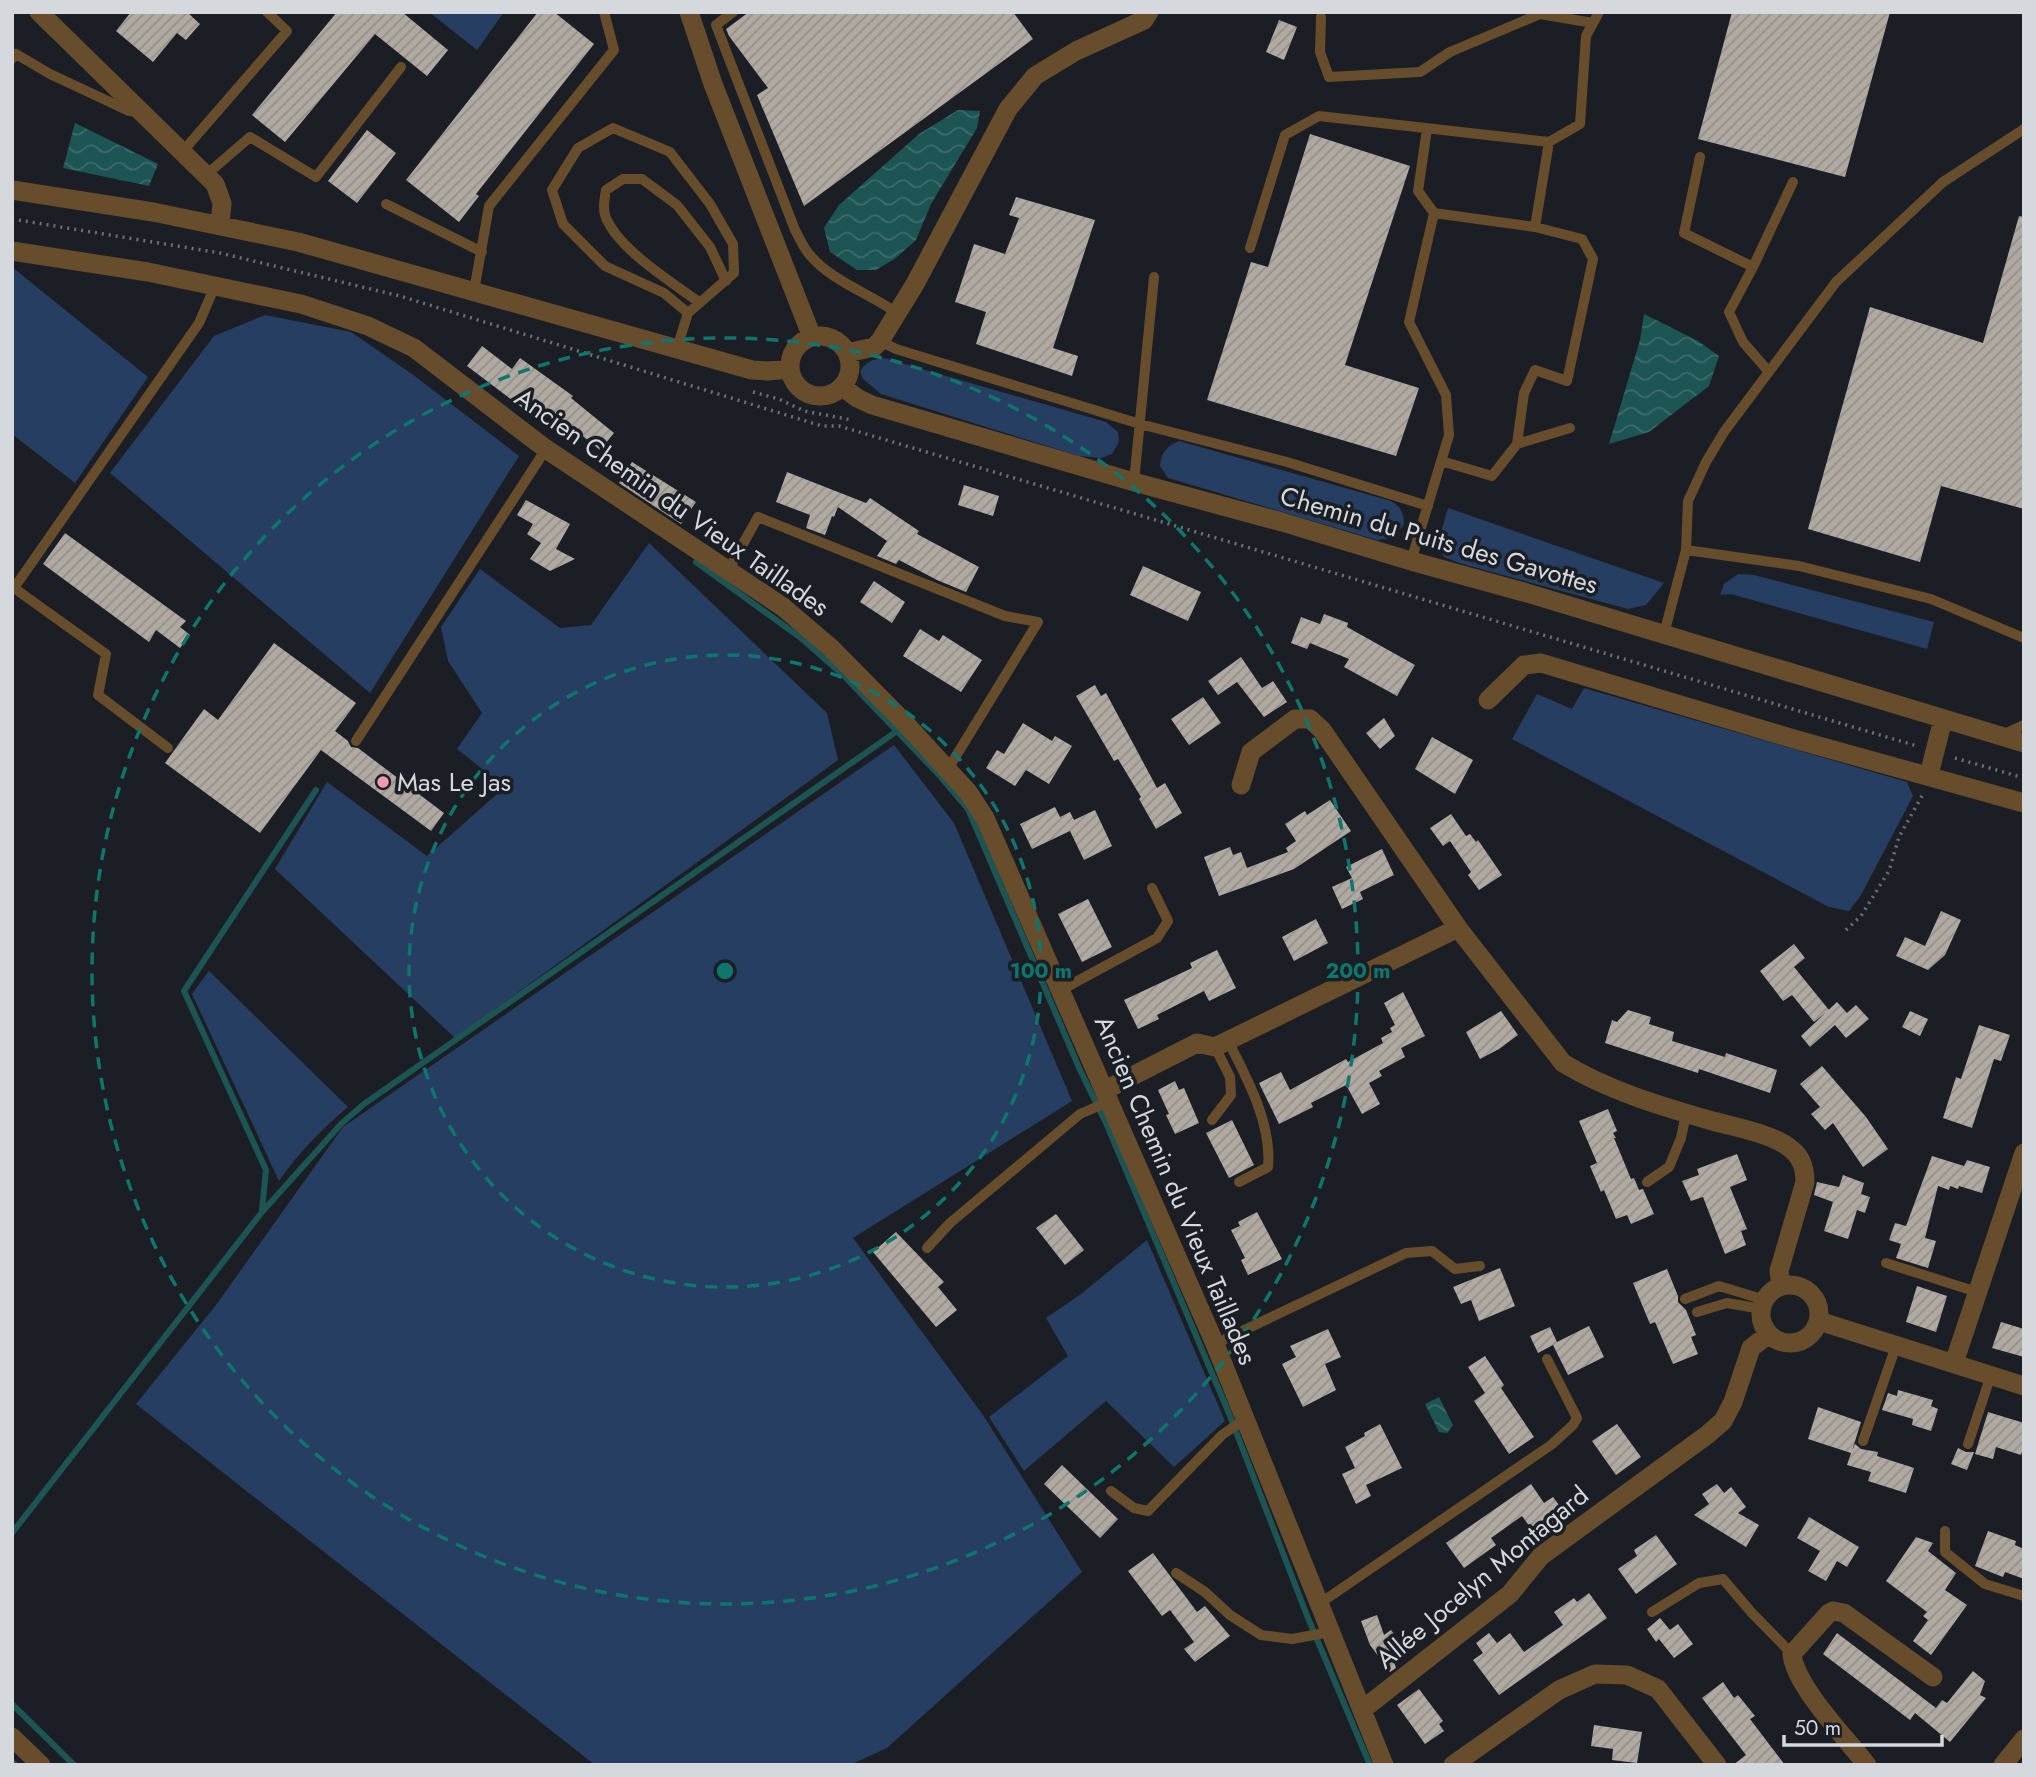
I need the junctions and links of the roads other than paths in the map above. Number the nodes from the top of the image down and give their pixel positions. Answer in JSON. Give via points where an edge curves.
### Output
{"nodes":[{"id":1,"x":267,"y":12,"type":"edge"},
{"id":2,"x":604,"y":12,"type":"edge"},
{"id":3,"x":689,"y":12,"type":"edge"},
{"id":4,"x":733,"y":12,"type":"edge"},
{"id":5,"x":1149,"y":12,"type":"edge"},
{"id":6,"x":1599,"y":12,"type":"edge"},
{"id":7,"x":41,"y":13,"type":"edge"},
{"id":8,"x":1321,"y":17,"type":"dead end"},
{"id":9,"x":1593,"y":23,"type":"junction"},
{"id":10,"x":12,"y":59,"type":"edge"},
{"id":11,"x":401,"y":67,"type":"dead end"},
{"id":12,"x":144,"y":114,"type":"junction"},
{"id":13,"x":1427,"y":129,"type":"junction"},
{"id":14,"x":2024,"y":129,"type":"edge"},
{"id":15,"x":1549,"y":142,"type":"junction"},
{"id":16,"x":183,"y":151,"type":"junction"},
{"id":17,"x":1700,"y":157,"type":"dead end"},
{"id":18,"x":206,"y":175,"type":"junction"},
{"id":19,"x":1793,"y":182,"type":"dead end"},
{"id":20,"x":12,"y":190,"type":"edge"},
{"id":21,"x":386,"y":204,"type":"dead end"},
{"id":22,"x":1434,"y":213,"type":"junction"},
{"id":23,"x":220,"y":225,"type":"junction"},
{"id":24,"x":1535,"y":227,"type":"junction"},
{"id":25,"x":1250,"y":248,"type":"dead end"},
{"id":26,"x":12,"y":251,"type":"edge"},
{"id":27,"x":482,"y":252,"type":"junction"},
{"id":28,"x":1753,"y":267,"type":"junction"},
{"id":29,"x":1154,"y":277,"type":"dead end"},
{"id":30,"x":726,"y":281,"type":"junction"},
{"id":31,"x":215,"y":286,"type":"junction"},
{"id":32,"x":474,"y":291,"type":"junction"},
{"id":33,"x":700,"y":303,"type":"junction"},
{"id":34,"x":688,"y":313,"type":"junction"},
{"id":35,"x":897,"y":313,"type":"junction"},
{"id":36,"x":812,"y":337,"type":"junction"},
{"id":37,"x":880,"y":341,"type":"junction"},
{"id":38,"x":677,"y":348,"type":"junction"},
{"id":39,"x":847,"y":353,"type":"junction"},
{"id":40,"x":790,"y":369,"type":"junction"},
{"id":41,"x":1769,"y":372,"type":"junction"},
{"id":42,"x":842,"y":387,"type":"junction"},
{"id":43,"x":1140,"y":424,"type":"junction"},
{"id":44,"x":1570,"y":428,"type":"dead end"},
{"id":45,"x":1517,"y":444,"type":"junction"},
{"id":46,"x":546,"y":449,"type":"junction"},
{"id":47,"x":1441,"y":461,"type":"junction"},
{"id":48,"x":1134,"y":482,"type":"junction"},
{"id":49,"x":1428,"y":506,"type":"junction"},
{"id":50,"x":1686,"y":550,"type":"junction"},
{"id":51,"x":1411,"y":561,"type":"junction"},
{"id":52,"x":729,"y":569,"type":"junction"},
{"id":53,"x":13,"y":590,"type":"edge"},
{"id":54,"x":1664,"y":634,"type":"junction"},
{"id":55,"x":2024,"y":638,"type":"edge"},
{"id":56,"x":1488,"y":700,"type":"dead end"},
{"id":57,"x":1943,"y":719,"type":"junction"},
{"id":58,"x":2024,"y":725,"type":"edge"},
{"id":59,"x":2000,"y":736,"type":"junction"},
{"id":60,"x":356,"y":741,"type":"dead end"},
{"id":61,"x":2024,"y":743,"type":"edge"},
{"id":62,"x":168,"y":748,"type":"dead end"},
{"id":63,"x":948,"y":769,"type":"junction"},
{"id":64,"x":1929,"y":775,"type":"junction"},
{"id":65,"x":1241,"y":785,"type":"dead end"},
{"id":66,"x":2024,"y":803,"type":"edge"},
{"id":67,"x":1152,"y":888,"type":"dead end"},
{"id":68,"x":1458,"y":928,"type":"junction"},
{"id":69,"x":1061,"y":990,"type":"junction"},
{"id":70,"x":1222,"y":1044,"type":"junction"},
{"id":71,"x":1107,"y":1095,"type":"junction"},
{"id":72,"x":1686,"y":1114,"type":"junction"},
{"id":73,"x":1213,"y":1120,"type":"dead end"},
{"id":74,"x":2024,"y":1153,"type":"edge"},
{"id":75,"x":1239,"y":1182,"type":"dead end"},
{"id":76,"x":1647,"y":1182,"type":"dead end"},
{"id":77,"x":927,"y":1248,"type":"dead end"},
{"id":78,"x":1886,"y":1263,"type":"dead end"},
{"id":79,"x":1480,"y":1266,"type":"dead end"},
{"id":80,"x":1782,"y":1286,"type":"junction"},
{"id":81,"x":1977,"y":1292,"type":"junction"},
{"id":82,"x":1685,"y":1299,"type":"dead end"},
{"id":83,"x":1763,"y":1304,"type":"junction"},
{"id":84,"x":1697,"y":1312,"type":"dead end"},
{"id":85,"x":1819,"y":1321,"type":"junction"},
{"id":86,"x":1769,"y":1334,"type":"junction"},
{"id":87,"x":1215,"y":1345,"type":"junction"},
{"id":88,"x":1896,"y":1346,"type":"junction"},
{"id":89,"x":1547,"y":1359,"type":"dead end"},
{"id":90,"x":1954,"y":1363,"type":"junction"},
{"id":91,"x":1992,"y":1375,"type":"junction"},
{"id":92,"x":2024,"y":1386,"type":"edge"},
{"id":93,"x":1245,"y":1419,"type":"junction"},
{"id":94,"x":1863,"y":1441,"type":"dead end"},
{"id":95,"x":1968,"y":1444,"type":"dead end"},
{"id":96,"x":1111,"y":1492,"type":"dead end"},
{"id":97,"x":1945,"y":1531,"type":"dead end"},
{"id":98,"x":1176,"y":1573,"type":"dead end"},
{"id":99,"x":2024,"y":1597,"type":"edge"},
{"id":100,"x":1319,"y":1604,"type":"junction"},
{"id":101,"x":1652,"y":1612,"type":"dead end"},
{"id":102,"x":1331,"y":1632,"type":"junction"},
{"id":103,"x":1792,"y":1654,"type":"junction"},
{"id":104,"x":1933,"y":1677,"type":"dead end"},
{"id":105,"x":1362,"y":1710,"type":"junction"},
{"id":106,"x":12,"y":1737,"type":"edge"},
{"id":107,"x":2024,"y":1740,"type":"edge"},
{"id":108,"x":1461,"y":1762,"type":"edge"},
{"id":109,"x":41,"y":1765,"type":"edge"},
{"id":110,"x":1384,"y":1765,"type":"edge"},
{"id":111,"x":1717,"y":1765,"type":"edge"},
{"id":112,"x":1867,"y":1765,"type":"edge"},
{"id":113,"x":2003,"y":1765,"type":"edge"}],
"edges":[{"from":1,"to":16,"type":"lane","via":[[287,31]]},
{"from":2,"to":27,"type":"lane","via":[[614,50],[489,206]]},
{"from":3,"to":36,"type":"street"},
{"from":4,"to":35,"type":"lane","via":[[716,25],[795,230],[809,254],[831,273]]},
{"from":5,"to":35,"type":"street","via":[[1144,20],[1076,51],[1035,76],[1008,108]]},
{"from":6,"to":9,"type":"lane"},
{"from":7,"to":12,"type":"street"},
{"from":8,"to":9,"type":"lane","via":[[1320,52],[1329,77],[1420,72],[1450,52],[1540,14]]},
{"from":9,"to":15,"type":"lane","via":[[1586,36],[1580,124]]},
{"from":10,"to":12,"type":"lane","via":[[16,54],[50,74]]},
{"from":11,"to":18,"type":"lane","via":[[316,177],[250,138]]},
{"from":12,"to":16,"type":"street"},
{"from":13,"to":15,"type":"lane"},
{"from":13,"to":22,"type":"lane","via":[[1418,191]]},
{"from":13,"to":25,"type":"lane","via":[[1319,117],[1285,135]]},
{"from":14,"to":41,"type":"lane","via":[[1943,182],[1836,282]]},
{"from":15,"to":24,"type":"lane"},
{"from":16,"to":18,"type":"street"},
{"from":17,"to":28,"type":"lane","via":[[1684,233]]},
{"from":18,"to":23,"type":"street","via":[[222,203]]},
{"from":19,"to":28,"type":"lane"},
{"from":20,"to":23,"type":"street"},
{"from":21,"to":27,"type":"lane"},
{"from":22,"to":24,"type":"lane"},
{"from":22,"to":47,"type":"lane","via":[[1409,322],[1446,395],[1449,435]]},
{"from":23,"to":32,"type":"street"},
{"from":24,"to":45,"type":"lane","via":[[1582,239],[1593,259],[1567,381],[1535,370],[1524,393]]},
{"from":26,"to":31,"type":"street","name":"Ancien Chemin du Vieux Taillades"},
{"from":27,"to":32,"type":"lane"},
{"from":28,"to":41,"type":"lane","via":[[1729,312],[1743,342]]},
{"from":29,"to":43,"type":"lane"},
{"from":30,"to":33,"type":"lane"},
{"from":30,"to":33,"type":"lane","via":[[710,247],[677,205],[642,179],[623,179],[606,190],[607,222],[626,246]]},
{"from":30,"to":34,"type":"lane","via":[[734,273],[733,244],[710,204],[670,152],[613,128],[578,148],[552,190],[563,224],[605,266],[664,293]]},
{"from":31,"to":46,"type":"street","name":"Ancien Chemin du Vieux Taillades","via":[[329,312],[414,348]]},
{"from":31,"to":53,"type":"lane","via":[[199,323]]},
{"from":32,"to":38,"type":"street"},
{"from":33,"to":34,"type":"lane"},
{"from":34,"to":38,"type":"lane"},
{"from":35,"to":37,"type":"street"},
{"from":36,"to":39,"type":"street","via":[[833,339]]},
{"from":36,"to":40,"type":"street","via":[[794,352]]},
{"from":37,"to":39,"type":"street","via":[[874,347]]},
{"from":37,"to":43,"type":"lane"},
{"from":38,"to":40,"type":"street","via":[[752,370]]},
{"from":39,"to":42,"type":"street","via":[[850,371]]},
{"from":40,"to":42,"type":"street","via":[[796,385],[810,395],[828,396]]},
{"from":41,"to":50,"type":"lane","via":[[1706,461],[1688,501]]},
{"from":42,"to":48,"type":"street","name":"Chemin du Puits des Gavottes","via":[[872,405]]},
{"from":43,"to":48,"type":"lane"},
{"from":43,"to":49,"type":"lane","via":[[1287,462]]},
{"from":44,"to":45,"type":"lane"},
{"from":45,"to":47,"type":"lane","via":[[1492,476]]},
{"from":46,"to":52,"type":"street","name":"Ancien Chemin du Vieux Taillades"},
{"from":46,"to":60,"type":"lane"},
{"from":47,"to":49,"type":"lane"},
{"from":48,"to":51,"type":"street","name":"Chemin du Puits des Gavottes"},
{"from":49,"to":51,"type":"lane"},
{"from":50,"to":54,"type":"lane"},
{"from":50,"to":55,"type":"lane","via":[[1799,566],[1931,599]]},
{"from":51,"to":54,"type":"street","name":"Chemin du Puits des Gavottes"},
{"from":52,"to":63,"type":"street","name":"Ancien Chemin du Vieux Taillades","via":[[831,649]]},
{"from":52,"to":63,"type":"lane","via":[[758,517],[1005,616],[1038,622]]},
{"from":53,"to":62,"type":"lane","via":[[106,654],[97,695]]},
{"from":54,"to":57,"type":"street","name":"Chemin du Puits des Gavottes"},
{"from":56,"to":64,"type":"street","via":[[1524,665],[1541,663]]},
{"from":57,"to":59,"type":"street","name":"Chemin du Puits des Gavottes"},
{"from":57,"to":64,"type":"street"},
{"from":58,"to":59,"type":"lane"},
{"from":59,"to":61,"type":"street","name":"Chemin du Puits des Gavottes"},
{"from":63,"to":69,"type":"street","name":"Ancien Chemin du Vieux Taillades","via":[[985,818]]},
{"from":64,"to":66,"type":"street"},
{"from":65,"to":68,"type":"street","via":[[1251,752],[1295,719],[1310,719]]},
{"from":67,"to":69,"type":"lane","via":[[1168,921],[1157,938]]},
{"from":68,"to":70,"type":"street"},
{"from":68,"to":72,"type":"street","via":[[1563,1063],[1584,1077]]},
{"from":69,"to":71,"type":"street","name":"Ancien Chemin du Vieux Taillades"},
{"from":70,"to":71,"type":"street","via":[[1197,1043]]},
{"from":70,"to":73,"type":"lane","via":[[1231,1095]]},
{"from":70,"to":75,"type":"lane","via":[[1252,1092],[1269,1149],[1268,1167]]},
{"from":71,"to":77,"type":"lane","via":[[950,1223]]},
{"from":71,"to":87,"type":"street","name":"Ancien Chemin du Vieux Taillades"},
{"from":72,"to":76,"type":"lane","via":[[1682,1138],[1669,1167]]},
{"from":72,"to":80,"type":"street","via":[[1775,1139],[1793,1149],[1805,1167],[1805,1182],[1779,1271]]},
{"from":74,"to":81,"type":"street"},
{"from":78,"to":81,"type":"lane"},
{"from":79,"to":87,"type":"lane","via":[[1455,1269],[1432,1251],[1406,1254]]},
{"from":80,"to":83,"type":"street"},
{"from":80,"to":85,"type":"street","via":[[1810,1293],[1820,1310]]},
{"from":81,"to":90,"type":"street"},
{"from":82,"to":83,"type":"lane","via":[[1719,1286]]},
{"from":83,"to":84,"type":"lane","via":[[1727,1303]]},
{"from":83,"to":86,"type":"street"},
{"from":85,"to":86,"type":"street","via":[[1808,1338],[1798,1343],[1787,1344]]},
{"from":85,"to":88,"type":"street"},
{"from":86,"to":105,"type":"street","name":"Allée Jocelyn Montagard","via":[[1751,1348],[1723,1421],[1541,1556],[1510,1594]]},
{"from":87,"to":93,"type":"street","name":"Ancien Chemin du Vieux Taillades"},
{"from":88,"to":90,"type":"street"},
{"from":88,"to":94,"type":"lane"},
{"from":89,"to":100,"type":"lane","via":[[1577,1418],[1573,1425],[1551,1445]]},
{"from":90,"to":91,"type":"street"},
{"from":91,"to":92,"type":"street"},
{"from":91,"to":95,"type":"lane"},
{"from":93,"to":96,"type":"lane","via":[[1222,1435],[1148,1511],[1134,1508]]},
{"from":93,"to":100,"type":"street","name":"Ancien Chemin du Vieux Taillades"},
{"from":97,"to":99,"type":"lane","via":[[1945,1552],[1985,1584]]},
{"from":98,"to":102,"type":"lane","via":[[1261,1635],[1292,1639]]},
{"from":100,"to":102,"type":"street","name":"Ancien Chemin du Vieux Taillades"},
{"from":101,"to":103,"type":"lane","via":[[1699,1583],[1723,1579]]},
{"from":102,"to":105,"type":"street","name":"Ancien Chemin du Vieux Taillades"},
{"from":103,"to":104,"type":"street","via":[[1833,1611],[1844,1613]]},
{"from":103,"to":112,"type":"street","via":[[1802,1682]]},
{"from":105,"to":110,"type":"street","name":"Ancien Chemin du Vieux Taillades"},
{"from":106,"to":109,"type":"street"},
{"from":107,"to":113,"type":"street"},
{"from":108,"to":111,"type":"street","via":[[1559,1690],[1595,1674],[1627,1675],[1658,1689]]}]}
